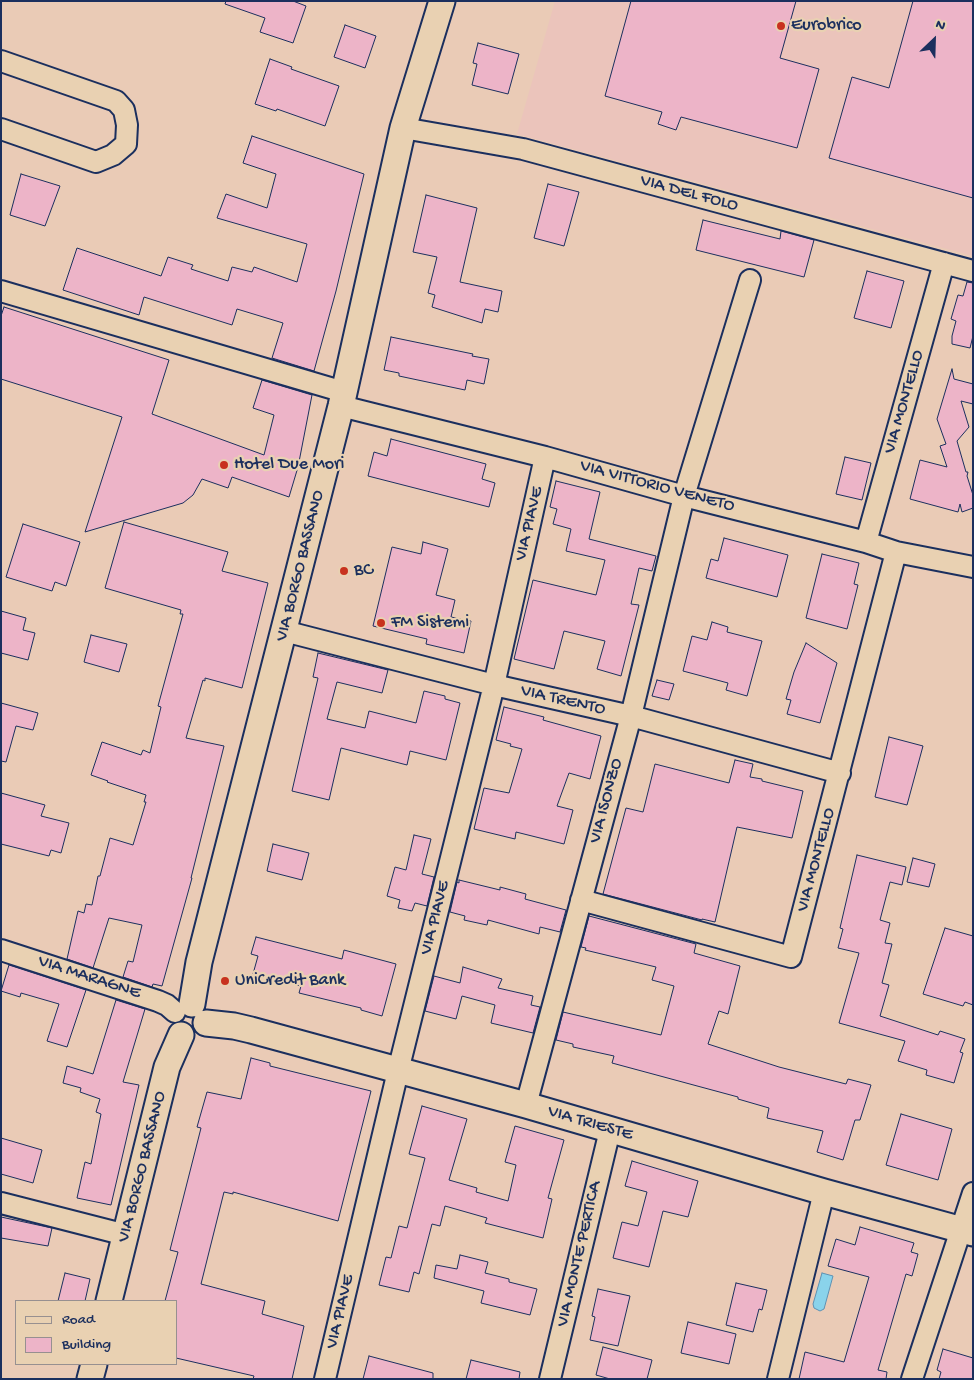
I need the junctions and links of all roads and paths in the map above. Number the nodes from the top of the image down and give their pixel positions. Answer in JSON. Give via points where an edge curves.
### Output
{"nodes":[{"id":1,"x":424,"y":1,"type":"edge"},
{"id":2,"x":442,"y":1,"type":"edge"},
{"id":3,"x":1,"y":61,"type":"edge"},
{"id":4,"x":403,"y":128,"type":"junction"},
{"id":5,"x":1,"y":129,"type":"edge"},
{"id":6,"x":944,"y":263,"type":"junction"},
{"id":7,"x":973,"y":271,"type":"edge"},
{"id":8,"x":750,"y":280,"type":"dead end"},
{"id":9,"x":1,"y":291,"type":"edge"},
{"id":10,"x":343,"y":399,"type":"junction"},
{"id":11,"x":545,"y":457,"type":"junction"},
{"id":12,"x":684,"y":496,"type":"junction"},
{"id":13,"x":866,"y":542,"type":"junction"},
{"id":14,"x":896,"y":552,"type":"junction"},
{"id":15,"x":973,"y":567,"type":"edge"},
{"id":16,"x":284,"y":632,"type":"junction"},
{"id":17,"x":494,"y":685,"type":"junction"},
{"id":18,"x":630,"y":716,"type":"junction"},
{"id":19,"x":840,"y":773,"type":"junction"},
{"id":20,"x":580,"y":900,"type":"junction"},
{"id":21,"x":1,"y":950,"type":"edge"},
{"id":22,"x":188,"y":1019,"type":"junction"},
{"id":23,"x":398,"y":1072,"type":"junction"},
{"id":24,"x":526,"y":1105,"type":"junction"},
{"id":25,"x":610,"y":1130,"type":"junction"},
{"id":26,"x":824,"y":1192,"type":"junction"},
{"id":27,"x":973,"y":1193,"type":"edge"},
{"id":28,"x":1,"y":1202,"type":"edge"},
{"id":29,"x":966,"y":1231,"type":"edge"},
{"id":30,"x":126,"y":1236,"type":"junction"},
{"id":31,"x":110,"y":1300,"type":"edge"},
{"id":32,"x":94,"y":1365,"type":"edge"},
{"id":33,"x":90,"y":1379,"type":"edge"},
{"id":34,"x":325,"y":1379,"type":"edge"},
{"id":35,"x":550,"y":1379,"type":"edge"},
{"id":36,"x":778,"y":1379,"type":"edge"},
{"id":37,"x":912,"y":1379,"type":"edge"}],
"edges":[{"from":1,"to":4,"type":"street","name":"VIA BORGO BASSANO"},
{"from":2,"to":4,"type":"street","name":"VIA BORGO BASSANO"},
{"from":3,"to":5,"type":"street","via":[[116,101],[124,110],[127,125],[126,144],[113,155],[96,162]]},
{"from":4,"to":6,"type":"street","name":"VIA DEL FOLO","via":[[523,149]]},
{"from":4,"to":10,"type":"street","name":"VIA BORGO BASSANO"},
{"from":6,"to":7,"type":"street","name":"VIA DEL FOLO"},
{"from":6,"to":13,"type":"street","name":"VIA MONTELLO"},
{"from":8,"to":12,"type":"street","name":"VIA ISONZO"},
{"from":9,"to":10,"type":"street","name":"VIA VITTORIO VENETO"},
{"from":10,"to":11,"type":"street","name":"VIA VITTORIO VENETO"},
{"from":10,"to":16,"type":"street","name":"VIA BORGO BASSANO"},
{"from":11,"to":12,"type":"street","name":"VIA VITTORIO VENETO"},
{"from":11,"to":17,"type":"street","name":"VIA PIAVE"},
{"from":12,"to":13,"type":"street","name":"VIA VITTORIO VENETO"},
{"from":12,"to":18,"type":"street","name":"VIA ISONZO"},
{"from":13,"to":14,"type":"street","name":"VIA VITTORIO VENETO"},
{"from":14,"to":15,"type":"street","name":"VIA VITTORIO VENETO"},
{"from":14,"to":19,"type":"street","name":"VIA MONTELLO"},
{"from":16,"to":17,"type":"street","name":"VIA TRENTO"},
{"from":16,"to":22,"type":"street","name":"VIA BORGO BASSANO","via":[[199,962]]},
{"from":17,"to":18,"type":"street","name":"VIA TRENTO"},
{"from":17,"to":23,"type":"street","name":"VIA PIAVE"},
{"from":18,"to":19,"type":"street","name":"VIA TRENTO"},
{"from":18,"to":20,"type":"street","name":"VIA ISONZO"},
{"from":19,"to":20,"type":"street","name":"VIA MONTELLO","via":[[791,957]]},
{"from":20,"to":24,"type":"street","name":"VIA ISONZO"},
{"from":21,"to":22,"type":"street","name":"VIA MARAGNE","via":[[158,1001]]},
{"from":22,"to":23,"type":"street","name":"VIA TRIESTE","via":[[242,1028]]},
{"from":22,"to":30,"type":"street","name":"VIA BORGO BASSANO","via":[[168,1067]]},
{"from":23,"to":24,"type":"street","name":"VIA TRIESTE"},
{"from":23,"to":34,"type":"street","name":"VIA PIAVE"},
{"from":24,"to":25,"type":"street","name":"VIA TRIESTE"},
{"from":25,"to":26,"type":"street","name":"VIA TRIESTE"},
{"from":25,"to":35,"type":"street","name":"VIA MONTE PERTICA"},
{"from":26,"to":29,"type":"street","name":"VIA TRIESTE"},
{"from":26,"to":36,"type":"street"},
{"from":27,"to":29,"type":"street"},
{"from":28,"to":30,"type":"street"},
{"from":29,"to":37,"type":"street"},
{"from":30,"to":31,"type":"street","name":"VIA BORGO BASSANO"},
{"from":32,"to":33,"type":"street"}]}
